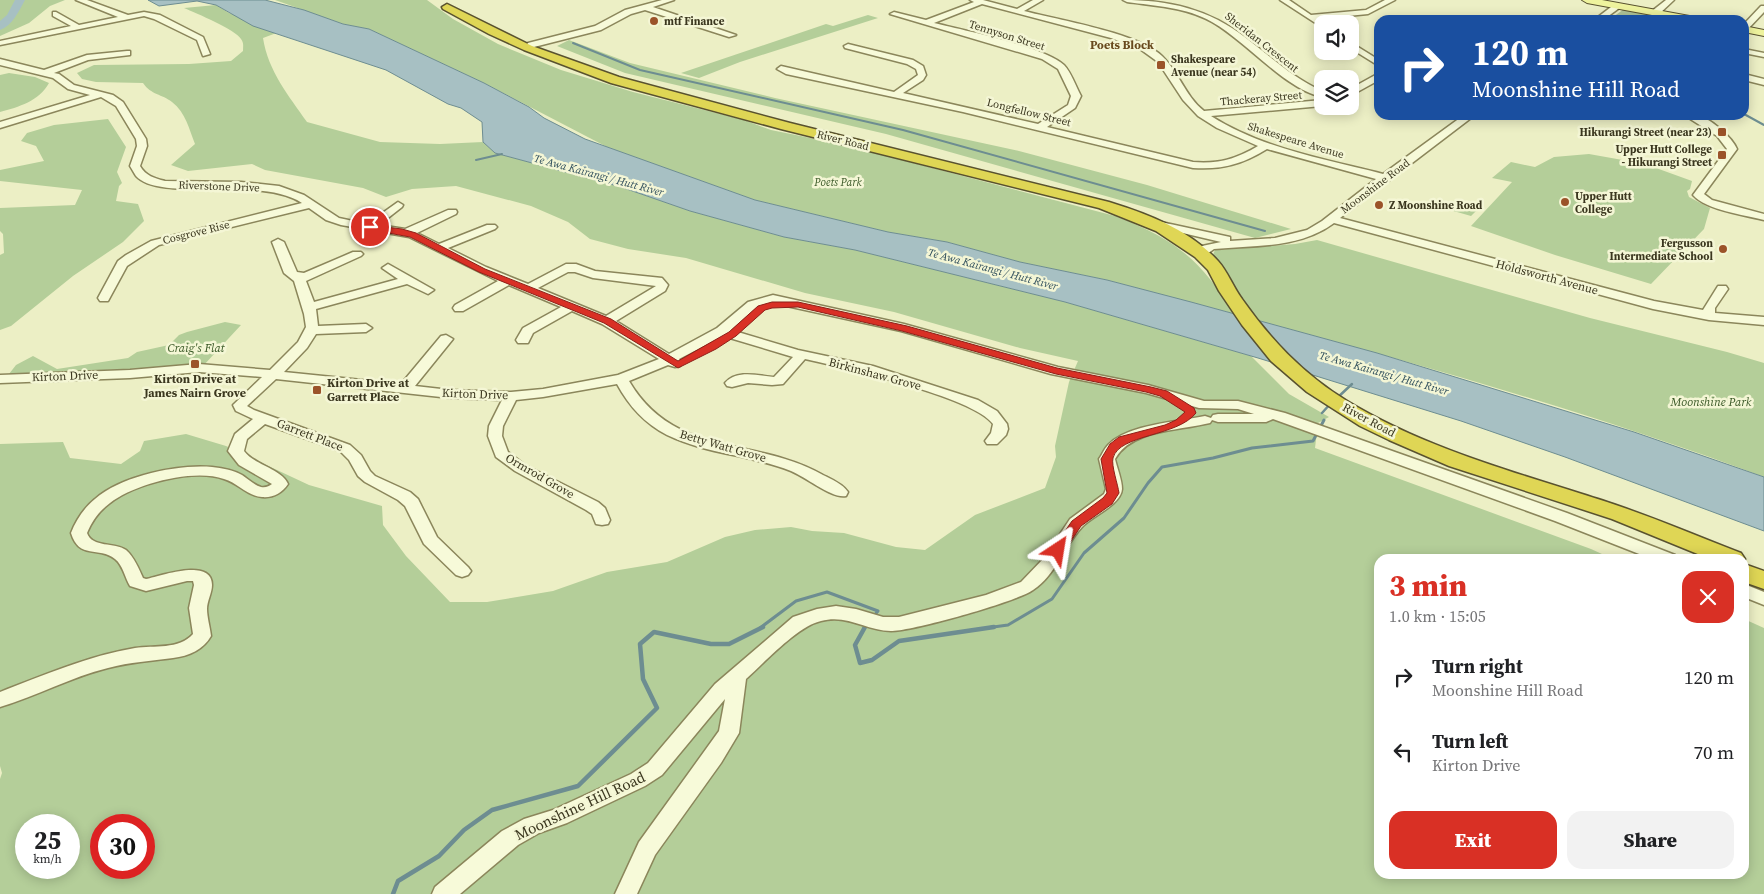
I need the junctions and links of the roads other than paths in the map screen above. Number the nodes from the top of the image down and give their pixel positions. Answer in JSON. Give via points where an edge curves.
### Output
{"nodes":[{"id":1,"x":80,"y":0,"type":"edge"},
{"id":2,"x":670,"y":0,"type":"edge"},
{"id":3,"x":1039,"y":0,"type":"edge"},
{"id":4,"x":1127,"y":0,"type":"edge"},
{"id":5,"x":1284,"y":0,"type":"edge"},
{"id":6,"x":1391,"y":0,"type":"edge"},
{"id":7,"x":1587,"y":0,"type":"edge"},
{"id":8,"x":1670,"y":0,"type":"edge"},
{"id":9,"x":978,"y":1,"type":"edge"},
{"id":10,"x":1144,"y":1,"type":"edge"},
{"id":11,"x":442,"y":3,"type":"edge"},
{"id":12,"x":1618,"y":6,"type":"junction"},
{"id":13,"x":644,"y":7,"type":"junction"},
{"id":14,"x":1764,"y":8,"type":"edge"},
{"id":15,"x":1018,"y":11,"type":"junction"},
{"id":16,"x":1655,"y":12,"type":"junction"},
{"id":17,"x":56,"y":14,"type":"dead end"},
{"id":18,"x":894,"y":14,"type":"dead end"},
{"id":19,"x":1605,"y":15,"type":"edge"},
{"id":20,"x":1670,"y":15,"type":"edge"},
{"id":21,"x":1309,"y":16,"type":"junction"},
{"id":22,"x":126,"y":17,"type":"junction"},
{"id":23,"x":1314,"y":19,"type":"edge"},
{"id":24,"x":468,"y":23,"type":"junction"},
{"id":25,"x":926,"y":23,"type":"junction"},
{"id":26,"x":1749,"y":24,"type":"edge"},
{"id":27,"x":77,"y":27,"type":"junction"},
{"id":28,"x":1749,"y":30,"type":"edge"},
{"id":29,"x":587,"y":31,"type":"junction"},
{"id":30,"x":1764,"y":33,"type":"edge"},
{"id":31,"x":732,"y":35,"type":"dead end"},
{"id":32,"x":560,"y":40,"type":"junction"},
{"id":33,"x":0,"y":43,"type":"edge"},
{"id":34,"x":534,"y":46,"type":"junction"},
{"id":35,"x":848,"y":46,"type":"dead end"},
{"id":36,"x":1359,"y":50,"type":"edge"},
{"id":37,"x":127,"y":53,"type":"dead end"},
{"id":38,"x":1749,"y":53,"type":"edge"},
{"id":39,"x":206,"y":54,"type":"dead end"},
{"id":40,"x":1764,"y":55,"type":"edge"},
{"id":41,"x":1374,"y":61,"type":"edge"},
{"id":42,"x":0,"y":62,"type":"edge"},
{"id":43,"x":781,"y":69,"type":"dead end"},
{"id":44,"x":45,"y":74,"type":"junction"},
{"id":45,"x":1749,"y":78,"type":"edge"},
{"id":46,"x":1374,"y":80,"type":"edge"},
{"id":47,"x":616,"y":81,"type":"junction"},
{"id":48,"x":1764,"y":82,"type":"edge"},
{"id":49,"x":1359,"y":88,"type":"edge"},
{"id":50,"x":1314,"y":90,"type":"edge"},
{"id":51,"x":103,"y":94,"type":"junction"},
{"id":52,"x":895,"y":95,"type":"junction"},
{"id":53,"x":1314,"y":104,"type":"edge"},
{"id":54,"x":1201,"y":114,"type":"junction"},
{"id":55,"x":1463,"y":120,"type":"edge"},
{"id":56,"x":1701,"y":120,"type":"edge"},
{"id":57,"x":0,"y":125,"type":"edge"},
{"id":58,"x":1039,"y":128,"type":"junction"},
{"id":59,"x":1266,"y":145,"type":"junction"},
{"id":60,"x":1384,"y":178,"type":"junction"},
{"id":61,"x":312,"y":204,"type":"junction"},
{"id":62,"x":398,"y":205,"type":"dead end"},
{"id":63,"x":452,"y":212,"type":"dead end"},
{"id":64,"x":1764,"y":217,"type":"edge"},
{"id":65,"x":1332,"y":219,"type":"junction"},
{"id":66,"x":1150,"y":221,"type":"junction"},
{"id":67,"x":370,"y":227,"type":"junction"},
{"id":68,"x":491,"y":227,"type":"dead end"},
{"id":69,"x":407,"y":233,"type":"junction"},
{"id":70,"x":1272,"y":240,"type":"junction"},
{"id":71,"x":278,"y":242,"type":"dead end"},
{"id":72,"x":439,"y":248,"type":"junction"},
{"id":73,"x":357,"y":254,"type":"dead end"},
{"id":74,"x":1200,"y":254,"type":"junction"},
{"id":75,"x":388,"y":268,"type":"dead end"},
{"id":76,"x":299,"y":277,"type":"junction"},
{"id":77,"x":408,"y":280,"type":"junction"},
{"id":78,"x":507,"y":281,"type":"junction"},
{"id":79,"x":528,"y":289,"type":"junction"},
{"id":80,"x":1227,"y":289,"type":"junction"},
{"id":81,"x":1722,"y":289,"type":"dead end"},
{"id":82,"x":428,"y":290,"type":"dead end"},
{"id":83,"x":104,"y":298,"type":"dead end"},
{"id":84,"x":308,"y":307,"type":"junction"},
{"id":85,"x":570,"y":307,"type":"junction"},
{"id":86,"x":459,"y":308,"type":"dead end"},
{"id":87,"x":1708,"y":316,"type":"junction"},
{"id":88,"x":607,"y":321,"type":"junction"},
{"id":89,"x":1764,"y":321,"type":"edge"},
{"id":90,"x":366,"y":328,"type":"dead end"},
{"id":91,"x":312,"y":330,"type":"junction"},
{"id":92,"x":727,"y":332,"type":"junction"},
{"id":93,"x":446,"y":339,"type":"dead end"},
{"id":94,"x":522,"y":340,"type":"dead end"},
{"id":95,"x":802,"y":355,"type":"junction"},
{"id":96,"x":674,"y":363,"type":"junction"},
{"id":97,"x":269,"y":377,"type":"junction"},
{"id":98,"x":0,"y":379,"type":"edge"},
{"id":99,"x":623,"y":382,"type":"junction"},
{"id":100,"x":732,"y":383,"type":"dead end"},
{"id":101,"x":405,"y":389,"type":"junction"},
{"id":102,"x":510,"y":399,"type":"junction"},
{"id":103,"x":1197,"y":408,"type":"junction"},
{"id":104,"x":263,"y":418,"type":"junction"},
{"id":105,"x":1211,"y":419,"type":"junction"},
{"id":106,"x":1300,"y":424,"type":"junction"},
{"id":107,"x":1169,"y":427,"type":"junction"},
{"id":108,"x":992,"y":441,"type":"dead end"},
{"id":109,"x":840,"y":492,"type":"dead end"},
{"id":110,"x":1556,"y":494,"type":"junction"},
{"id":111,"x":602,"y":520,"type":"dead end"},
{"id":112,"x":1656,"y":554,"type":"edge"},
{"id":113,"x":1700,"y":554,"type":"edge"},
{"id":114,"x":1720,"y":554,"type":"edge"},
{"id":115,"x":1749,"y":565,"type":"edge"},
{"id":116,"x":462,"y":571,"type":"dead end"},
{"id":117,"x":1764,"y":571,"type":"edge"},
{"id":118,"x":1749,"y":574,"type":"edge"},
{"id":119,"x":1764,"y":581,"type":"edge"},
{"id":120,"x":1749,"y":592,"type":"edge"},
{"id":121,"x":1764,"y":599,"type":"edge"},
{"id":122,"x":737,"y":676,"type":"junction"},
{"id":123,"x":0,"y":700,"type":"edge"},
{"id":124,"x":443,"y":894,"type":"edge"},
{"id":125,"x":626,"y":894,"type":"edge"}],
"edges":[{"from":1,"to":22,"type":"street"},
{"from":2,"to":13,"type":"street"},
{"from":3,"to":15,"type":"street"},
{"from":4,"to":10,"type":"street","name":"Sheridan Crescent"},
{"from":5,"to":21,"type":"street"},
{"from":6,"to":21,"type":"street","via":[[1368,12]]},
{"from":7,"to":12,"type":"main road"},
{"from":8,"to":16,"type":"street"},
{"from":9,"to":15,"type":"street","name":"Shakespeare Avenue"},
{"from":9,"to":25,"type":"street"},
{"from":10,"to":50,"type":"street","name":"Sheridan Crescent","via":[[1214,20],[1297,83]]},
{"from":11,"to":24,"type":"highway","name":"River Road"},
{"from":11,"to":34,"type":"highway","name":"River Road","via":[[485,27]]},
{"from":12,"to":16,"type":"main road"},
{"from":12,"to":19,"type":"street"},
{"from":13,"to":29,"type":"street"},
{"from":13,"to":31,"type":"street"},
{"from":14,"to":26,"type":"street"},
{"from":15,"to":54,"type":"street","name":"Shakespeare Avenue","via":[[1114,36],[1151,51],[1166,65],[1189,103]]},
{"from":16,"to":20,"type":"main road"},
{"from":17,"to":27,"type":"street"},
{"from":18,"to":25,"type":"street","name":"Tennyson Street"},
{"from":21,"to":23,"type":"street"},
{"from":22,"to":27,"type":"street"},
{"from":22,"to":39,"type":"street","via":[[154,16],[200,39]]},
{"from":24,"to":34,"type":"highway","via":[[517,47]]},
{"from":24,"to":47,"type":"highway","name":"River Road","via":[[532,56]]},
{"from":25,"to":58,"type":"street","name":"Tennyson Street","via":[[1037,54],[1061,67],[1076,96],[1072,106]]},
{"from":27,"to":33,"type":"street"},
{"from":28,"to":30,"type":"main road"},
{"from":29,"to":32,"type":"street"},
{"from":29,"to":34,"type":"street"},
{"from":32,"to":34,"type":"street"},
{"from":32,"to":47,"type":"highway","via":[[551,48],[554,55]]},
{"from":34,"to":47,"type":"highway","via":[[530,52]]},
{"from":35,"to":52,"type":"street","via":[[910,62],[920,68],[920,78]]},
{"from":36,"to":41,"type":"street"},
{"from":37,"to":44,"type":"street","via":[[88,58]]},
{"from":38,"to":40,"type":"street"},
{"from":42,"to":44,"type":"street","name":"Riverstone Drive"},
{"from":43,"to":52,"type":"street","name":"Longfellow Street"},
{"from":44,"to":51,"type":"street","name":"Riverstone Drive","via":[[60,78],[75,89]]},
{"from":45,"to":48,"type":"street"},
{"from":46,"to":49,"type":"street"},
{"from":47,"to":66,"type":"highway","name":"River Road","via":[[1094,202]]},
{"from":47,"to":80,"type":"highway","name":"River Road","via":[[752,120],[1122,216],[1154,229],[1183,247]]},
{"from":51,"to":57,"type":"street"},
{"from":51,"to":61,"type":"street","name":"Riverstone Drive","via":[[120,104],[142,139],[135,166],[136,171],[147,179],[169,184],[268,187],[290,192]]},
{"from":52,"to":58,"type":"street","name":"Longfellow Street"},
{"from":53,"to":54,"type":"street","name":"Thackeray Street"},
{"from":54,"to":59,"type":"street","name":"Shakespeare Avenue"},
{"from":55,"to":60,"type":"street","name":"Moonshine Road"},
{"from":56,"to":64,"type":"street","via":[[1729,142],[1732,149],[1698,194],[1708,202]]},
{"from":58,"to":59,"type":"street","name":"Longfellow Street","via":[[1193,165],[1235,163]]},
{"from":59,"to":60,"type":"street","name":"Shakespeare Avenue"},
{"from":60,"to":65,"type":"street","name":"Moonshine Road"},
{"from":61,"to":67,"type":"street","name":"Riverstone Drive","via":[[333,219]]},
{"from":61,"to":83,"type":"street","name":"Cosgrove Rise","via":[[155,243],[122,264]]},
{"from":62,"to":67,"type":"street"},
{"from":63,"to":69,"type":"street"},
{"from":65,"to":70,"type":"street","name":"Moonshine Road","via":[[1307,234]]},
{"from":65,"to":87,"type":"street","name":"Holdsworth Avenue","via":[[1653,305]]},
{"from":66,"to":70,"type":"street","name":"Moonshine Road","via":[[1209,237]]},
{"from":66,"to":74,"type":"highway","name":"River Road"},
{"from":67,"to":69,"type":"street","name":"Riverstone Drive"},
{"from":68,"to":72,"type":"street"},
{"from":69,"to":72,"type":"street","name":"Riverstone Drive"},
{"from":70,"to":74,"type":"street","name":"Moonshine Road","via":[[1212,246]]},
{"from":71,"to":76,"type":"street","via":[[290,273]]},
{"from":72,"to":78,"type":"street","name":"Riverstone Drive"},
{"from":73,"to":76,"type":"street"},
{"from":74,"to":80,"type":"highway","name":"River Road","via":[[1216,269]]},
{"from":75,"to":77,"type":"street"},
{"from":76,"to":84,"type":"street"},
{"from":77,"to":82,"type":"street"},
{"from":77,"to":84,"type":"street"},
{"from":78,"to":79,"type":"street","name":"Riverstone Drive"},
{"from":78,"to":86,"type":"street"},
{"from":79,"to":85,"type":"street","name":"Riverstone Drive"},
{"from":79,"to":88,"type":"street","via":[[571,267],[593,274],[658,281],[662,285]]},
{"from":80,"to":110,"type":"highway","name":"River Road","via":[[1257,334],[1314,388],[1358,415],[1419,444]]},
{"from":81,"to":87,"type":"street","via":[[1709,308]]},
{"from":84,"to":91,"type":"street"},
{"from":85,"to":88,"type":"street","name":"Riverstone Drive"},
{"from":85,"to":94,"type":"street","via":[[528,331]]},
{"from":87,"to":89,"type":"street","name":"Holdsworth Avenue"},
{"from":88,"to":96,"type":"street","name":"Riverstone Drive"},
{"from":90,"to":91,"type":"street"},
{"from":91,"to":97,"type":"street","via":[[305,342]]},
{"from":92,"to":95,"type":"street","name":"Birkinshaw Grove"},
{"from":92,"to":96,"type":"street","name":"Kirton Drive","via":[[712,347]]},
{"from":92,"to":103,"type":"street","name":"Kirton Drive","via":[[767,306],[798,304],[904,328],[1056,371],[1164,394]]},
{"from":93,"to":101,"type":"street"},
{"from":95,"to":100,"type":"street","via":[[778,381],[743,379]]},
{"from":95,"to":108,"type":"street","name":"Birkinshaw Grove","via":[[868,369],[973,403],[999,420],[1001,430]]},
{"from":96,"to":99,"type":"street","name":"Kirton Drive","via":[[666,371]]},
{"from":97,"to":98,"type":"street","name":"Kirton Drive","via":[[130,374]]},
{"from":97,"to":101,"type":"street","name":"Kirton Drive"},
{"from":97,"to":102,"type":"street","name":"Kirton Drive","via":[[454,401]]},
{"from":97,"to":104,"type":"street","name":"Garrett Place","via":[[240,405],[242,410]]},
{"from":99,"to":102,"type":"street","name":"Kirton Drive","via":[[553,398]]},
{"from":99,"to":109,"type":"street","name":"Betty Watt Grove","via":[[632,399],[662,426],[680,435],[810,473]]},
{"from":101,"to":102,"type":"street","name":"Kirton Drive"},
{"from":102,"to":111,"type":"street","name":"Ormrod Grove","via":[[496,426],[495,436],[501,454],[520,468],[592,506]]},
{"from":103,"to":105,"type":"street","name":"Kirton Drive","via":[[1196,417]]},
{"from":103,"to":106,"type":"street","via":[[1249,407]]},
{"from":103,"to":107,"type":"street","name":"Moonshine Hill Road"},
{"from":104,"to":116,"type":"street","name":"Garrett Place","via":[[352,453],[370,479],[404,496],[412,504],[430,540]]},
{"from":104,"to":123,"type":"street","via":[[240,437],[236,451],[244,462],[279,481],[275,490],[260,492],[237,478],[212,471],[158,478],[111,495],[93,509],[79,533],[84,544],[122,556],[136,582],[146,585],[187,575],[198,576],[203,585],[198,608],[202,636],[197,644],[187,649],[117,659]]},
{"from":105,"to":106,"type":"street","name":"Moonshine Hill Road","via":[[1260,418]]},
{"from":105,"to":107,"type":"street","name":"Moonshine Hill Road"},
{"from":106,"to":112,"type":"street"},
{"from":107,"to":122,"type":"street","name":"Moonshine Hill Road","via":[[1129,438],[1114,446],[1107,459],[1114,489],[1111,498],[1076,523],[1050,562],[1027,586],[990,600],[906,623],[824,613],[787,630]]},
{"from":110,"to":113,"type":"highway","name":"River Road"},
{"from":110,"to":114,"type":"highway","name":"River Road"},
{"from":115,"to":117,"type":"highway"},
{"from":118,"to":119,"type":"highway"},
{"from":120,"to":121,"type":"street"},
{"from":122,"to":124,"type":"street","name":"Moonshine Hill Road","via":[[651,772],[510,838]]},
{"from":122,"to":125,"type":"street","via":[[729,733],[647,849]]}]}
